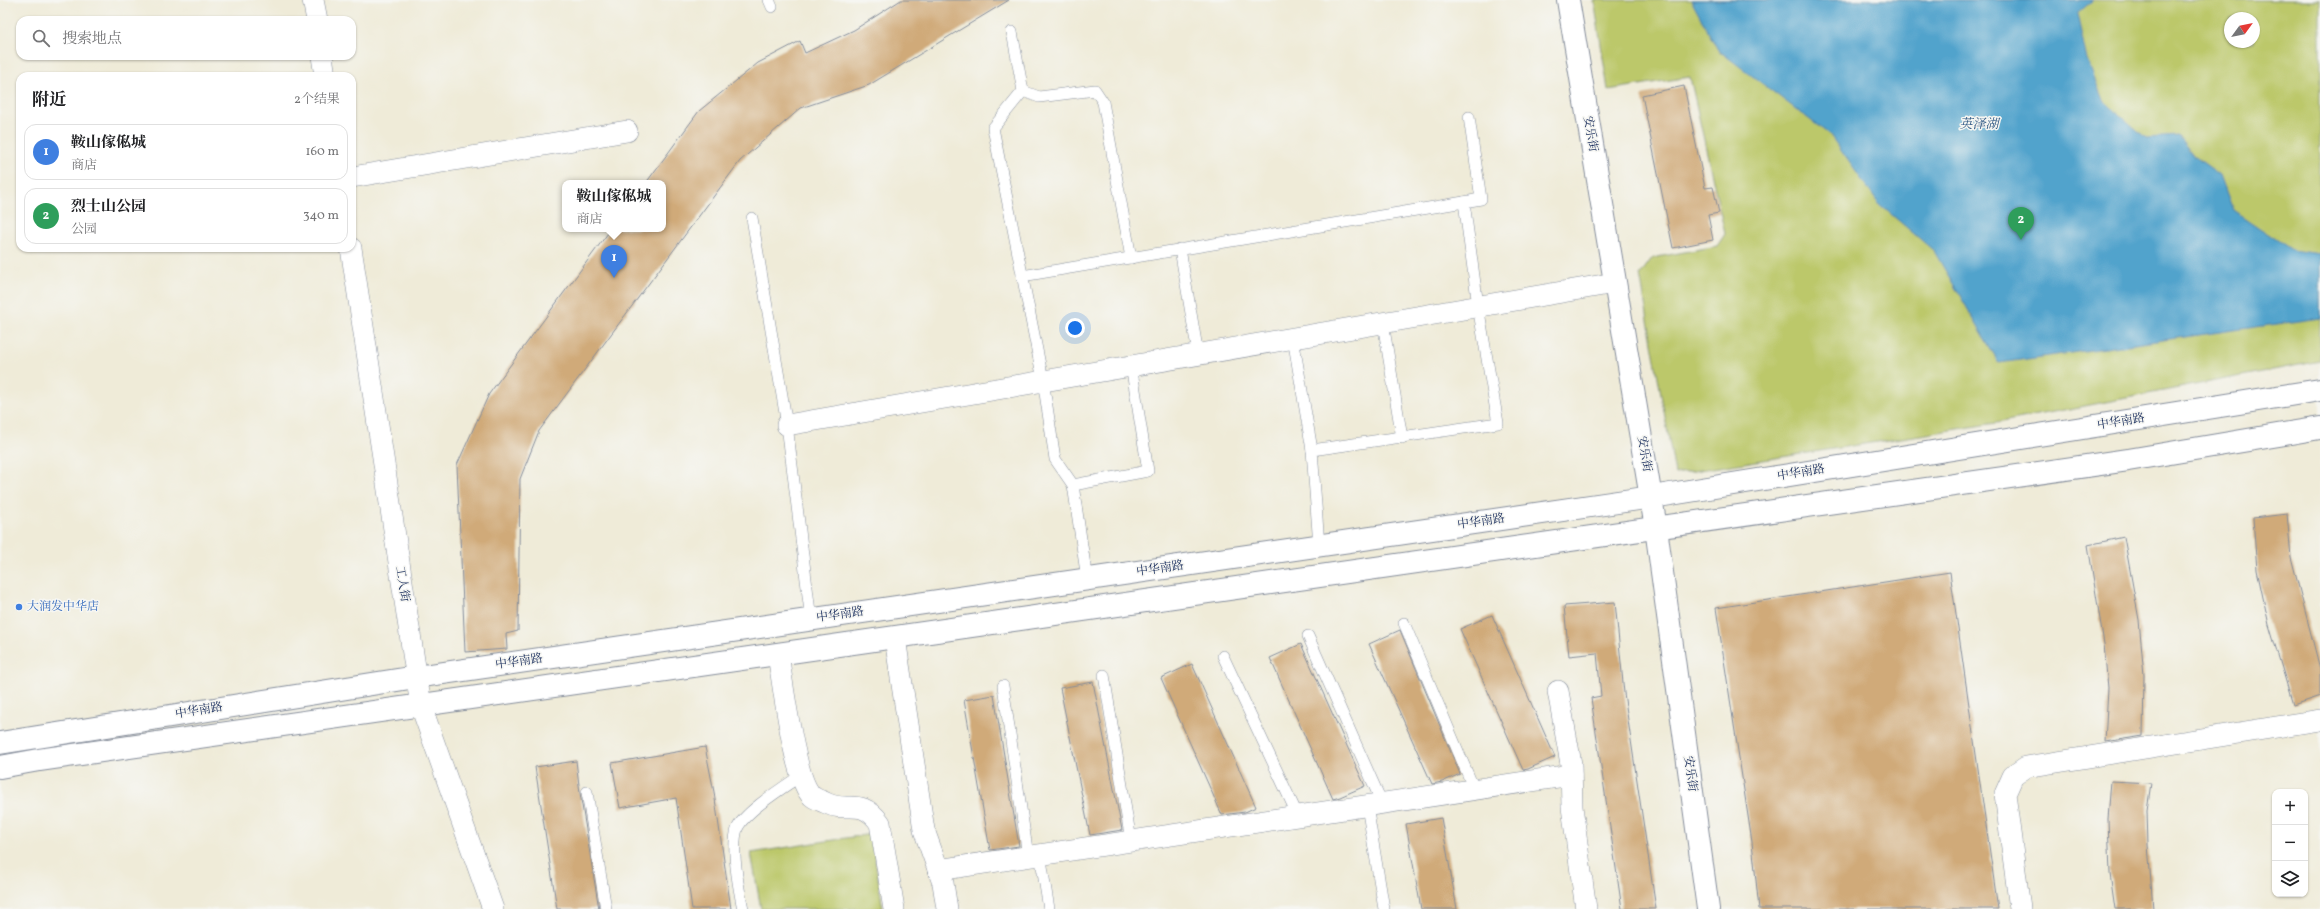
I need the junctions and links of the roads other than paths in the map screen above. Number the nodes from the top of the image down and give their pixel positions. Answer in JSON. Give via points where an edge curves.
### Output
{"nodes":[{"id":1,"x":314,"y":0,"type":"edge"},
{"id":2,"x":1568,"y":0,"type":"edge"},
{"id":3,"x":316,"y":16,"type":"edge"},
{"id":4,"x":1012,"y":32,"type":"dead end"},
{"id":5,"x":323,"y":60,"type":"edge"},
{"id":6,"x":324,"y":72,"type":"edge"},
{"id":7,"x":1023,"y":91,"type":"junction"},
{"id":8,"x":1469,"y":117,"type":"dead end"},
{"id":9,"x":627,"y":131,"type":"dead end"},
{"id":10,"x":356,"y":175,"type":"edge"},
{"id":11,"x":1464,"y":202,"type":"junction"},
{"id":12,"x":752,"y":218,"type":"dead end"},
{"id":13,"x":1180,"y":249,"type":"junction"},
{"id":14,"x":352,"y":252,"type":"edge"},
{"id":15,"x":1131,"y":258,"type":"junction"},
{"id":16,"x":1022,"y":276,"type":"junction"},
{"id":17,"x":1615,"y":283,"type":"junction"},
{"id":18,"x":1478,"y":306,"type":"junction"},
{"id":19,"x":1383,"y":323,"type":"junction"},
{"id":20,"x":1293,"y":338,"type":"junction"},
{"id":21,"x":1198,"y":354,"type":"junction"},
{"id":22,"x":1131,"y":365,"type":"junction"},
{"id":23,"x":1043,"y":380,"type":"junction"},
{"id":24,"x":2320,"y":390,"type":"edge"},
{"id":25,"x":787,"y":425,"type":"junction"},
{"id":26,"x":2320,"y":428,"type":"edge"},
{"id":27,"x":1402,"y":438,"type":"junction"},
{"id":28,"x":1312,"y":450,"type":"junction"},
{"id":29,"x":1073,"y":485,"type":"junction"},
{"id":30,"x":1652,"y":497,"type":"junction"},
{"id":31,"x":1656,"y":528,"type":"junction"},
{"id":32,"x":1319,"y":546,"type":"junction"},
{"id":33,"x":1087,"y":580,"type":"junction"},
{"id":34,"x":811,"y":620,"type":"junction"},
{"id":35,"x":1404,"y":623,"type":"dead end"},
{"id":36,"x":1308,"y":636,"type":"dead end"},
{"id":37,"x":895,"y":638,"type":"junction"},
{"id":38,"x":778,"y":655,"type":"junction"},
{"id":39,"x":1223,"y":656,"type":"dead end"},
{"id":40,"x":1104,"y":675,"type":"dead end"},
{"id":41,"x":416,"y":677,"type":"junction"},
{"id":42,"x":1003,"y":686,"type":"dead end"},
{"id":43,"x":1558,"y":692,"type":"dead end"},
{"id":44,"x":421,"y":706,"type":"junction"},
{"id":45,"x":2320,"y":720,"type":"edge"},
{"id":46,"x":0,"y":743,"type":"edge"},
{"id":47,"x":0,"y":767,"type":"edge"},
{"id":48,"x":1571,"y":775,"type":"junction"},
{"id":49,"x":800,"y":776,"type":"junction"},
{"id":50,"x":1474,"y":789,"type":"junction"},
{"id":51,"x":587,"y":792,"type":"dead end"},
{"id":52,"x":1374,"y":805,"type":"junction"},
{"id":53,"x":1298,"y":816,"type":"junction"},
{"id":54,"x":1131,"y":841,"type":"junction"},
{"id":55,"x":1034,"y":855,"type":"junction"},
{"id":56,"x":938,"y":870,"type":"junction"},
{"id":57,"x":493,"y":909,"type":"edge"},
{"id":58,"x":606,"y":909,"type":"edge"},
{"id":59,"x":742,"y":909,"type":"edge"},
{"id":60,"x":894,"y":909,"type":"edge"},
{"id":61,"x":947,"y":909,"type":"edge"},
{"id":62,"x":1049,"y":909,"type":"edge"},
{"id":63,"x":1384,"y":909,"type":"edge"},
{"id":64,"x":1586,"y":909,"type":"edge"},
{"id":65,"x":1708,"y":909,"type":"edge"},
{"id":66,"x":2020,"y":909,"type":"edge"}],
"edges":[{"from":1,"to":3,"type":"street"},
{"from":2,"to":17,"type":"main road","name":"安乐街"},
{"from":4,"to":7,"type":"lane"},
{"from":5,"to":6,"type":"street"},
{"from":7,"to":15,"type":"lane","via":[[1039,97],[1095,90],[1103,102]]},
{"from":7,"to":16,"type":"lane","via":[[993,128]]},
{"from":8,"to":11,"type":"lane","via":[[1481,199]]},
{"from":9,"to":10,"type":"street"},
{"from":11,"to":13,"type":"lane"},
{"from":11,"to":18,"type":"lane"},
{"from":12,"to":25,"type":"lane"},
{"from":13,"to":15,"type":"lane"},
{"from":13,"to":21,"type":"lane"},
{"from":14,"to":41,"type":"street","name":"工人街"},
{"from":15,"to":16,"type":"lane"},
{"from":16,"to":23,"type":"lane"},
{"from":17,"to":18,"type":"street"},
{"from":17,"to":30,"type":"main road","name":"安乐街"},
{"from":18,"to":19,"type":"street"},
{"from":18,"to":27,"type":"lane","via":[[1498,424]]},
{"from":19,"to":20,"type":"street"},
{"from":19,"to":27,"type":"lane"},
{"from":20,"to":21,"type":"street"},
{"from":20,"to":28,"type":"lane"},
{"from":21,"to":22,"type":"street"},
{"from":22,"to":23,"type":"street"},
{"from":22,"to":29,"type":"lane","via":[[1148,471]]},
{"from":23,"to":25,"type":"street"},
{"from":23,"to":29,"type":"lane","via":[[1055,459]]},
{"from":24,"to":30,"type":"main road","name":"中华南路"},
{"from":25,"to":34,"type":"lane"},
{"from":26,"to":31,"type":"main road","via":[[2120,461]]},
{"from":27,"to":28,"type":"lane"},
{"from":28,"to":32,"type":"lane"},
{"from":29,"to":33,"type":"lane"},
{"from":30,"to":31,"type":"main road","name":"安乐街"},
{"from":30,"to":32,"type":"main road","name":"中华南路"},
{"from":31,"to":37,"type":"main road"},
{"from":31,"to":65,"type":"main road","name":"安乐街"},
{"from":32,"to":33,"type":"main road","name":"中华南路"},
{"from":33,"to":34,"type":"main road","name":"中华南路"},
{"from":34,"to":41,"type":"main road","name":"中华南路"},
{"from":35,"to":50,"type":"lane"},
{"from":36,"to":52,"type":"lane"},
{"from":37,"to":38,"type":"main road"},
{"from":37,"to":56,"type":"street","via":[[924,830]]},
{"from":38,"to":44,"type":"main road"},
{"from":38,"to":49,"type":"street"},
{"from":39,"to":53,"type":"lane"},
{"from":40,"to":54,"type":"lane"},
{"from":41,"to":44,"type":"street","name":"工人街"},
{"from":41,"to":46,"type":"main road","name":"中华南路"},
{"from":42,"to":55,"type":"lane"},
{"from":43,"to":48,"type":"street"},
{"from":44,"to":47,"type":"main road"},
{"from":44,"to":57,"type":"street","name":"工人街"},
{"from":45,"to":66,"type":"street","via":[[2026,767],[2013,776],[2005,794]]},
{"from":48,"to":50,"type":"street"},
{"from":48,"to":64,"type":"street","via":[[1572,807]]},
{"from":49,"to":59,"type":"lane","via":[[758,804],[737,829],[735,864]]},
{"from":49,"to":60,"type":"street","via":[[812,796],[828,804],[860,807],[871,812],[880,823]]},
{"from":50,"to":52,"type":"street"},
{"from":51,"to":58,"type":"lane"},
{"from":52,"to":53,"type":"street"},
{"from":52,"to":63,"type":"lane"},
{"from":53,"to":54,"type":"street"},
{"from":54,"to":55,"type":"street"},
{"from":55,"to":56,"type":"street"},
{"from":55,"to":62,"type":"lane"},
{"from":56,"to":61,"type":"street"}]}
